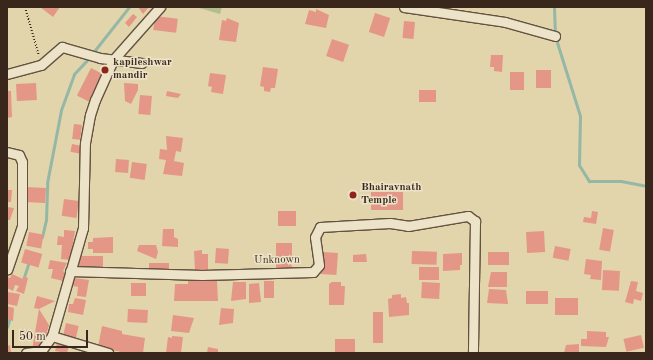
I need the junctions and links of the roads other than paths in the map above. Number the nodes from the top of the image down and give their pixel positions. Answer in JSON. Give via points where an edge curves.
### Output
{"nodes":[{"id":1,"x":160,"y":7,"type":"edge"},
{"id":2,"x":404,"y":7,"type":"edge"},
{"id":3,"x":555,"y":36,"type":"dead end"},
{"id":4,"x":113,"y":60,"type":"junction"},
{"id":5,"x":142,"y":63,"type":"dead end"},
{"id":6,"x":7,"y":74,"type":"edge"},
{"id":7,"x":7,"y":152,"type":"edge"},
{"id":8,"x":7,"y":270,"type":"edge"},
{"id":9,"x":70,"y":271,"type":"junction"},
{"id":10,"x":52,"y":336,"type":"junction"},
{"id":11,"x":26,"y":353,"type":"edge"},
{"id":12,"x":108,"y":353,"type":"edge"},
{"id":13,"x":473,"y":353,"type":"edge"}],
"edges":[{"from":1,"to":4,"type":"street"},
{"from":2,"to":3,"type":"street","via":[[505,22]]},
{"from":4,"to":5,"type":"street"},
{"from":4,"to":6,"type":"street","via":[[62,47],[41,65]]},
{"from":4,"to":9,"type":"street","via":[[90,115],[85,143],[84,222]]},
{"from":7,"to":8,"type":"street","via":[[19,155],[22,162],[22,226]]},
{"from":9,"to":10,"type":"street"},
{"from":9,"to":13,"type":"street","name":"Unknown","via":[[195,275],[313,272],[318,265],[315,236],[320,227],[390,223],[408,226],[473,217]]},
{"from":10,"to":11,"type":"street","via":[[41,351]]},
{"from":10,"to":12,"type":"street"}]}
